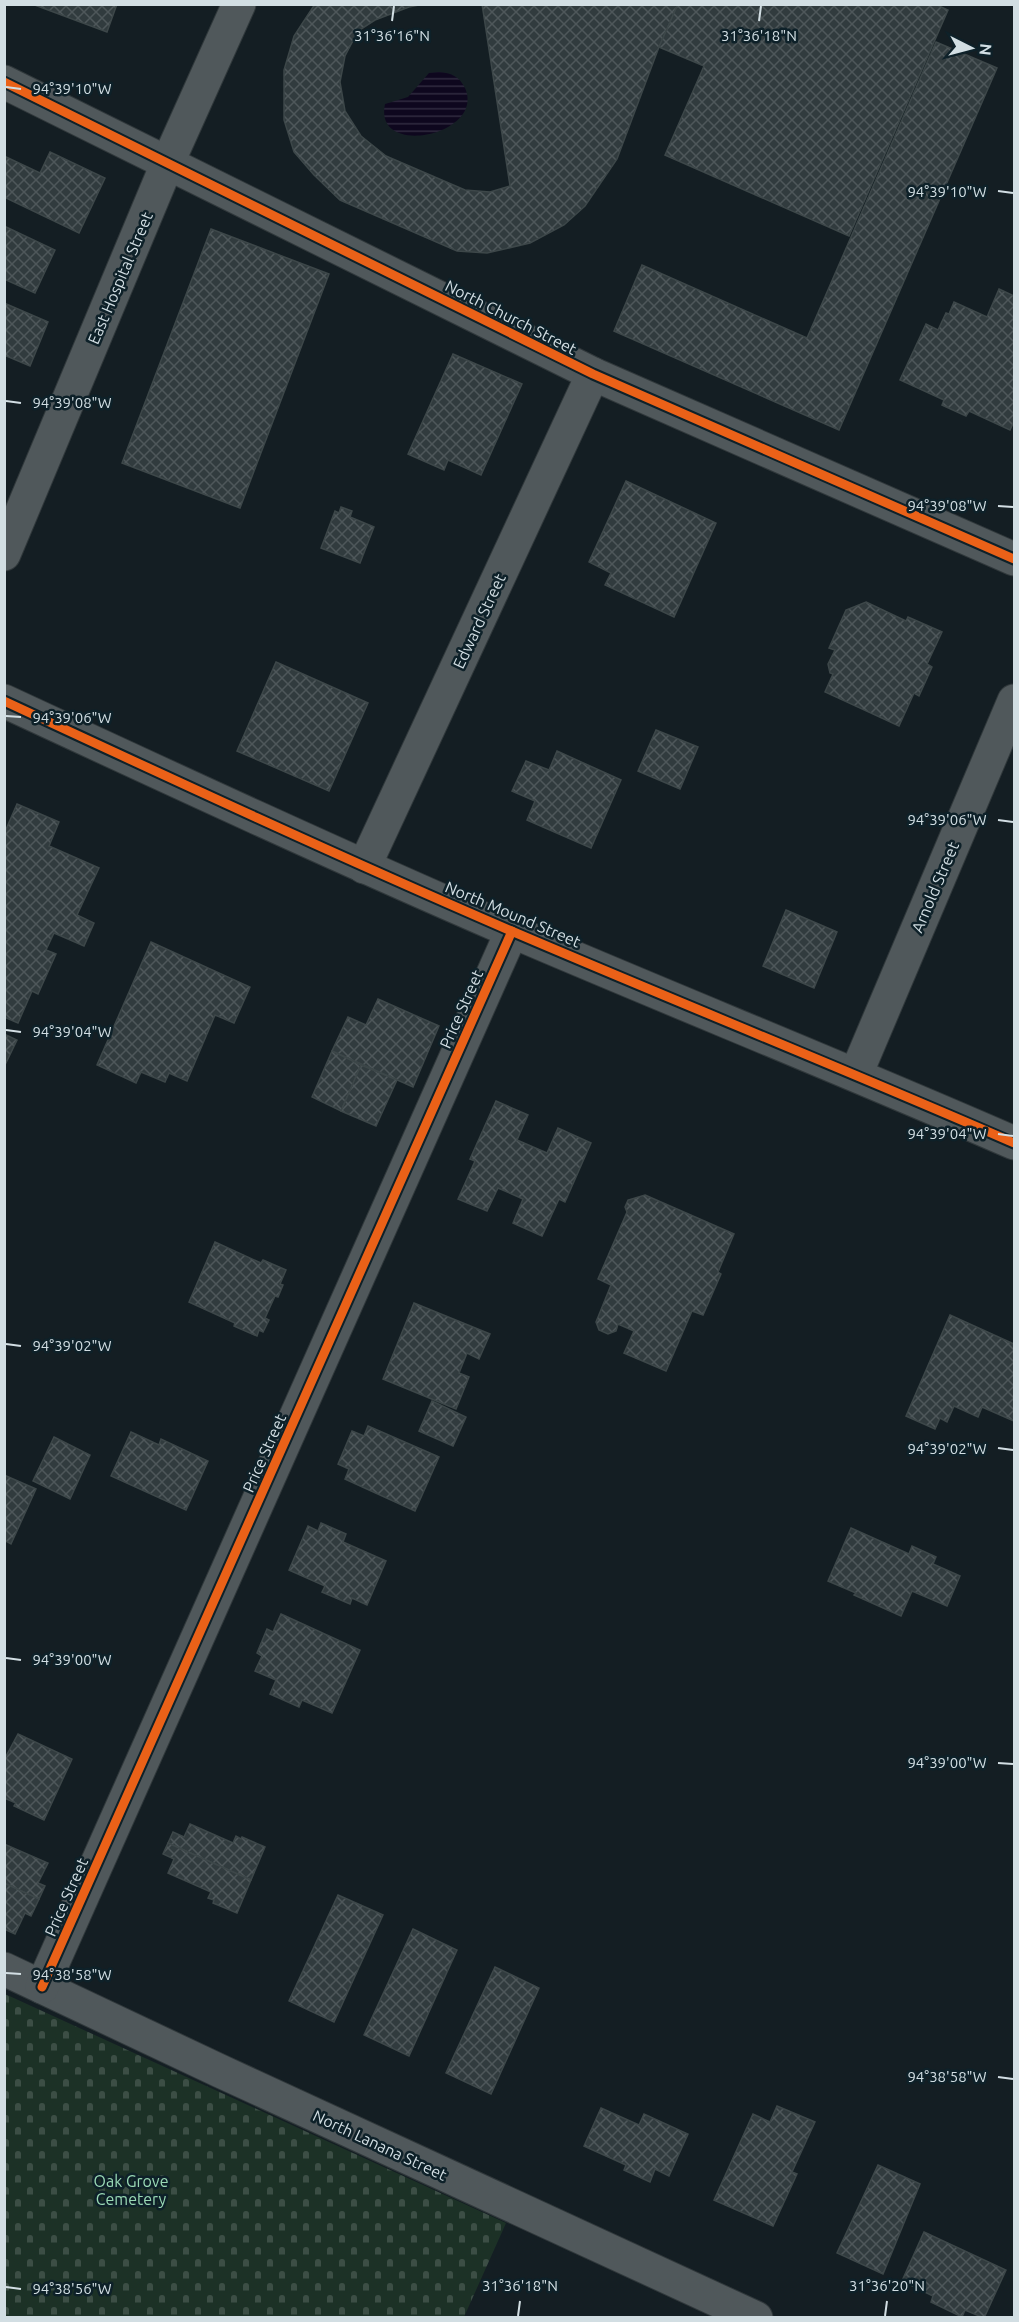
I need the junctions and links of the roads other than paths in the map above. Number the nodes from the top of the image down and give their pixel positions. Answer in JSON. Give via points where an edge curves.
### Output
{"nodes":[{"id":1,"x":239,"y":4,"type":"edge"},
{"id":2,"x":4,"y":82,"type":"edge"},
{"id":3,"x":168,"y":162,"type":"junction"},
{"id":4,"x":593,"y":375,"type":"junction"},
{"id":5,"x":4,"y":554,"type":"edge"},
{"id":6,"x":1014,"y":559,"type":"edge"},
{"id":7,"x":1014,"y":701,"type":"edge"},
{"id":8,"x":4,"y":702,"type":"edge"},
{"id":9,"x":364,"y":867,"type":"junction"},
{"id":10,"x":512,"y":931,"type":"junction"},
{"id":11,"x":856,"y":1074,"type":"junction"},
{"id":12,"x":1014,"y":1143,"type":"edge"},
{"id":13,"x":4,"y":1969,"type":"edge"},
{"id":14,"x":42,"y":1987,"type":"junction"},
{"id":15,"x":744,"y":2315,"type":"edge"}],
"edges":[{"from":1,"to":3,"type":"street","name":"East Hospital Street"},
{"from":2,"to":3,"type":"street","name":"North Church Street"},
{"from":3,"to":4,"type":"street","name":"North Church Street"},
{"from":3,"to":5,"type":"street","name":"East Hospital Street"},
{"from":4,"to":6,"type":"street","name":"North Church Street"},
{"from":4,"to":9,"type":"street","name":"Edward Street"},
{"from":7,"to":11,"type":"street","name":"Arnold Street"},
{"from":8,"to":9,"type":"street","name":"North Mound Street"},
{"from":9,"to":10,"type":"street","name":"North Mound Street"},
{"from":10,"to":11,"type":"street","name":"North Mound Street"},
{"from":10,"to":14,"type":"street","name":"Price Street"},
{"from":11,"to":12,"type":"street","name":"North Mound Street"},
{"from":13,"to":14,"type":"street","name":"North Lanana Street"},
{"from":14,"to":15,"type":"street","name":"North Lanana Street"}]}
